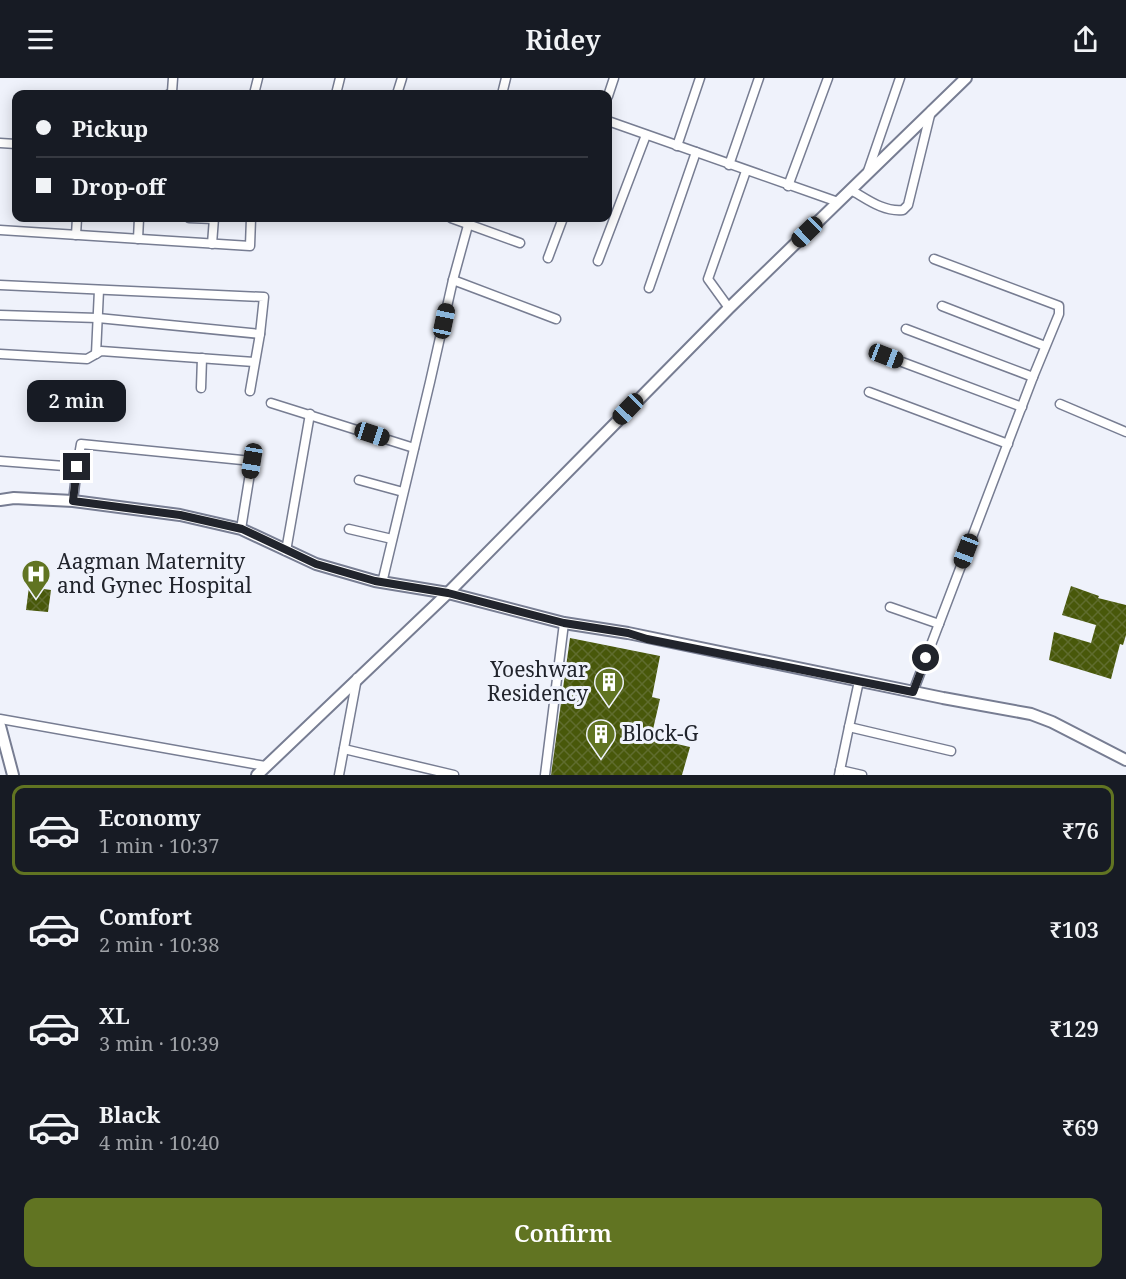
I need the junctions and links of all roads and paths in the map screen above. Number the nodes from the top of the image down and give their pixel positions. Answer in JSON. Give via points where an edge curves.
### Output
{"nodes":[{"id":1,"x":700,"y":78,"type":"edge"},
{"id":2,"x":759,"y":78,"type":"edge"},
{"id":3,"x":828,"y":78,"type":"edge"},
{"id":4,"x":900,"y":78,"type":"edge"},
{"id":5,"x":966,"y":78,"type":"edge"},
{"id":6,"x":931,"y":111,"type":"junction"},
{"id":7,"x":612,"y":122,"type":"edge"},
{"id":8,"x":646,"y":135,"type":"junction"},
{"id":9,"x":677,"y":146,"type":"junction"},
{"id":10,"x":696,"y":152,"type":"junction"},
{"id":11,"x":729,"y":165,"type":"junction"},
{"id":12,"x":746,"y":171,"type":"junction"},
{"id":13,"x":868,"y":172,"type":"junction"},
{"id":14,"x":788,"y":186,"type":"junction"},
{"id":15,"x":851,"y":190,"type":"junction"},
{"id":16,"x":838,"y":202,"type":"junction"},
{"id":17,"x":77,"y":222,"type":"edge"},
{"id":18,"x":139,"y":222,"type":"edge"},
{"id":19,"x":214,"y":222,"type":"edge"},
{"id":20,"x":251,"y":222,"type":"edge"},
{"id":21,"x":469,"y":222,"type":"edge"},
{"id":22,"x":471,"y":222,"type":"edge"},
{"id":23,"x":562,"y":222,"type":"edge"},
{"id":24,"x":0,"y":230,"type":"edge"},
{"id":25,"x":76,"y":235,"type":"junction"},
{"id":26,"x":138,"y":239,"type":"junction"},
{"id":27,"x":520,"y":243,"type":"dead end"},
{"id":28,"x":212,"y":244,"type":"junction"},
{"id":29,"x":548,"y":258,"type":"dead end"},
{"id":30,"x":934,"y":259,"type":"dead end"},
{"id":31,"x":598,"y":261,"type":"dead end"},
{"id":32,"x":453,"y":280,"type":"junction"},
{"id":33,"x":0,"y":285,"type":"edge"},
{"id":34,"x":649,"y":288,"type":"dead end"},
{"id":35,"x":99,"y":290,"type":"junction"},
{"id":36,"x":942,"y":306,"type":"dead end"},
{"id":37,"x":729,"y":308,"type":"junction"},
{"id":38,"x":0,"y":315,"type":"edge"},
{"id":39,"x":98,"y":318,"type":"junction"},
{"id":40,"x":556,"y":319,"type":"dead end"},
{"id":41,"x":906,"y":328,"type":"dead end"},
{"id":42,"x":260,"y":334,"type":"junction"},
{"id":43,"x":1045,"y":346,"type":"junction"},
{"id":44,"x":0,"y":354,"type":"edge"},
{"id":45,"x":96,"y":354,"type":"junction"},
{"id":46,"x":886,"y":356,"type":"dead end"},
{"id":47,"x":202,"y":358,"type":"junction"},
{"id":48,"x":254,"y":362,"type":"junction"},
{"id":49,"x":1033,"y":377,"type":"junction"},
{"id":50,"x":201,"y":388,"type":"dead end"},
{"id":51,"x":250,"y":391,"type":"dead end"},
{"id":52,"x":869,"y":392,"type":"dead end"},
{"id":53,"x":271,"y":403,"type":"dead end"},
{"id":54,"x":1060,"y":404,"type":"dead end"},
{"id":55,"x":1022,"y":407,"type":"junction"},
{"id":56,"x":310,"y":414,"type":"junction"},
{"id":57,"x":1126,"y":432,"type":"edge"},
{"id":58,"x":1008,"y":444,"type":"junction"},
{"id":59,"x":414,"y":448,"type":"junction"},
{"id":60,"x":0,"y":461,"type":"edge"},
{"id":61,"x":77,"y":467,"type":"junction"},
{"id":62,"x":359,"y":480,"type":"dead end"},
{"id":63,"x":403,"y":492,"type":"junction"},
{"id":64,"x":0,"y":500,"type":"edge"},
{"id":65,"x":73,"y":501,"type":"junction"},
{"id":66,"x":242,"y":529,"type":"junction"},
{"id":67,"x":349,"y":529,"type":"dead end"},
{"id":68,"x":392,"y":539,"type":"junction"},
{"id":69,"x":286,"y":551,"type":"junction"},
{"id":70,"x":382,"y":583,"type":"junction"},
{"id":71,"x":448,"y":593,"type":"junction"},
{"id":72,"x":890,"y":606,"type":"dead end"},
{"id":73,"x":564,"y":623,"type":"junction"},
{"id":74,"x":939,"y":624,"type":"junction"},
{"id":75,"x":357,"y":677,"type":"junction"},
{"id":76,"x":859,"y":681,"type":"junction"},
{"id":77,"x":913,"y":692,"type":"junction"},
{"id":78,"x":0,"y":719,"type":"edge"},
{"id":79,"x":0,"y":726,"type":"edge"},
{"id":80,"x":849,"y":727,"type":"junction"},
{"id":81,"x":344,"y":749,"type":"junction"},
{"id":82,"x":951,"y":751,"type":"dead end"},
{"id":83,"x":1126,"y":760,"type":"edge"},
{"id":84,"x":265,"y":766,"type":"junction"},
{"id":85,"x":839,"y":772,"type":"edge"},
{"id":86,"x":13,"y":775,"type":"edge"},
{"id":87,"x":257,"y":775,"type":"edge"},
{"id":88,"x":339,"y":775,"type":"edge"},
{"id":89,"x":454,"y":775,"type":"edge"},
{"id":90,"x":545,"y":775,"type":"edge"},
{"id":91,"x":862,"y":775,"type":"edge"}],
"edges":[{"from":1,"to":9,"type":"street"},
{"from":2,"to":11,"type":"street"},
{"from":3,"to":14,"type":"street"},
{"from":4,"to":13,"type":"street"},
{"from":5,"to":6,"type":"street"},
{"from":6,"to":13,"type":"street"},
{"from":6,"to":15,"type":"street","via":[[908,205],[903,210],[882,207]]},
{"from":7,"to":8,"type":"street"},
{"from":8,"to":9,"type":"street"},
{"from":8,"to":31,"type":"street"},
{"from":9,"to":10,"type":"street"},
{"from":10,"to":11,"type":"street"},
{"from":10,"to":34,"type":"street"},
{"from":11,"to":12,"type":"street"},
{"from":12,"to":14,"type":"street"},
{"from":12,"to":37,"type":"street","via":[[708,279]]},
{"from":13,"to":15,"type":"street"},
{"from":14,"to":16,"type":"street"},
{"from":15,"to":16,"type":"street"},
{"from":16,"to":37,"type":"street"},
{"from":17,"to":25,"type":"street"},
{"from":18,"to":26,"type":"street"},
{"from":19,"to":28,"type":"street"},
{"from":20,"to":28,"type":"street","via":[[250,246]]},
{"from":21,"to":32,"type":"street"},
{"from":22,"to":27,"type":"street"},
{"from":23,"to":29,"type":"street"},
{"from":24,"to":25,"type":"street"},
{"from":25,"to":26,"type":"street"},
{"from":26,"to":28,"type":"street"},
{"from":30,"to":43,"type":"street","via":[[1059,306]]},
{"from":32,"to":40,"type":"street"},
{"from":32,"to":59,"type":"street"},
{"from":33,"to":35,"type":"street"},
{"from":35,"to":39,"type":"street"},
{"from":35,"to":42,"type":"street","via":[[264,297]]},
{"from":36,"to":43,"type":"street"},
{"from":37,"to":71,"type":"street"},
{"from":38,"to":39,"type":"street"},
{"from":39,"to":42,"type":"street"},
{"from":39,"to":45,"type":"street"},
{"from":41,"to":49,"type":"street"},
{"from":42,"to":48,"type":"street"},
{"from":43,"to":49,"type":"street"},
{"from":44,"to":45,"type":"street","via":[[87,359]]},
{"from":45,"to":47,"type":"street","via":[[101,351]]},
{"from":46,"to":55,"type":"street"},
{"from":47,"to":48,"type":"street"},
{"from":47,"to":50,"type":"street"},
{"from":48,"to":51,"type":"street"},
{"from":49,"to":55,"type":"street"},
{"from":52,"to":58,"type":"street"},
{"from":53,"to":56,"type":"street"},
{"from":54,"to":57,"type":"street"},
{"from":55,"to":58,"type":"street"},
{"from":56,"to":59,"type":"street"},
{"from":56,"to":69,"type":"street"},
{"from":58,"to":74,"type":"street"},
{"from":59,"to":63,"type":"street"},
{"from":60,"to":61,"type":"street"},
{"from":61,"to":65,"type":"street"},
{"from":61,"to":66,"type":"street","via":[[81,444],[252,461]]},
{"from":62,"to":63,"type":"street"},
{"from":63,"to":68,"type":"street"},
{"from":64,"to":65,"type":"street"},
{"from":65,"to":66,"type":"street","via":[[180,515]]},
{"from":66,"to":69,"type":"street"},
{"from":67,"to":68,"type":"street"},
{"from":68,"to":70,"type":"street"},
{"from":69,"to":70,"type":"street"},
{"from":70,"to":71,"type":"street"},
{"from":71,"to":73,"type":"street"},
{"from":71,"to":75,"type":"street"},
{"from":72,"to":74,"type":"street"},
{"from":73,"to":76,"type":"street"},
{"from":73,"to":90,"type":"street"},
{"from":74,"to":77,"type":"street"},
{"from":75,"to":81,"type":"street"},
{"from":75,"to":84,"type":"street"},
{"from":76,"to":77,"type":"street"},
{"from":76,"to":80,"type":"street"},
{"from":77,"to":83,"type":"street","via":[[1031,714]]},
{"from":78,"to":84,"type":"street"},
{"from":79,"to":86,"type":"street"},
{"from":80,"to":82,"type":"street"},
{"from":80,"to":85,"type":"street"},
{"from":81,"to":88,"type":"street"},
{"from":81,"to":89,"type":"street"},
{"from":84,"to":87,"type":"street"},
{"from":85,"to":91,"type":"street"}]}
